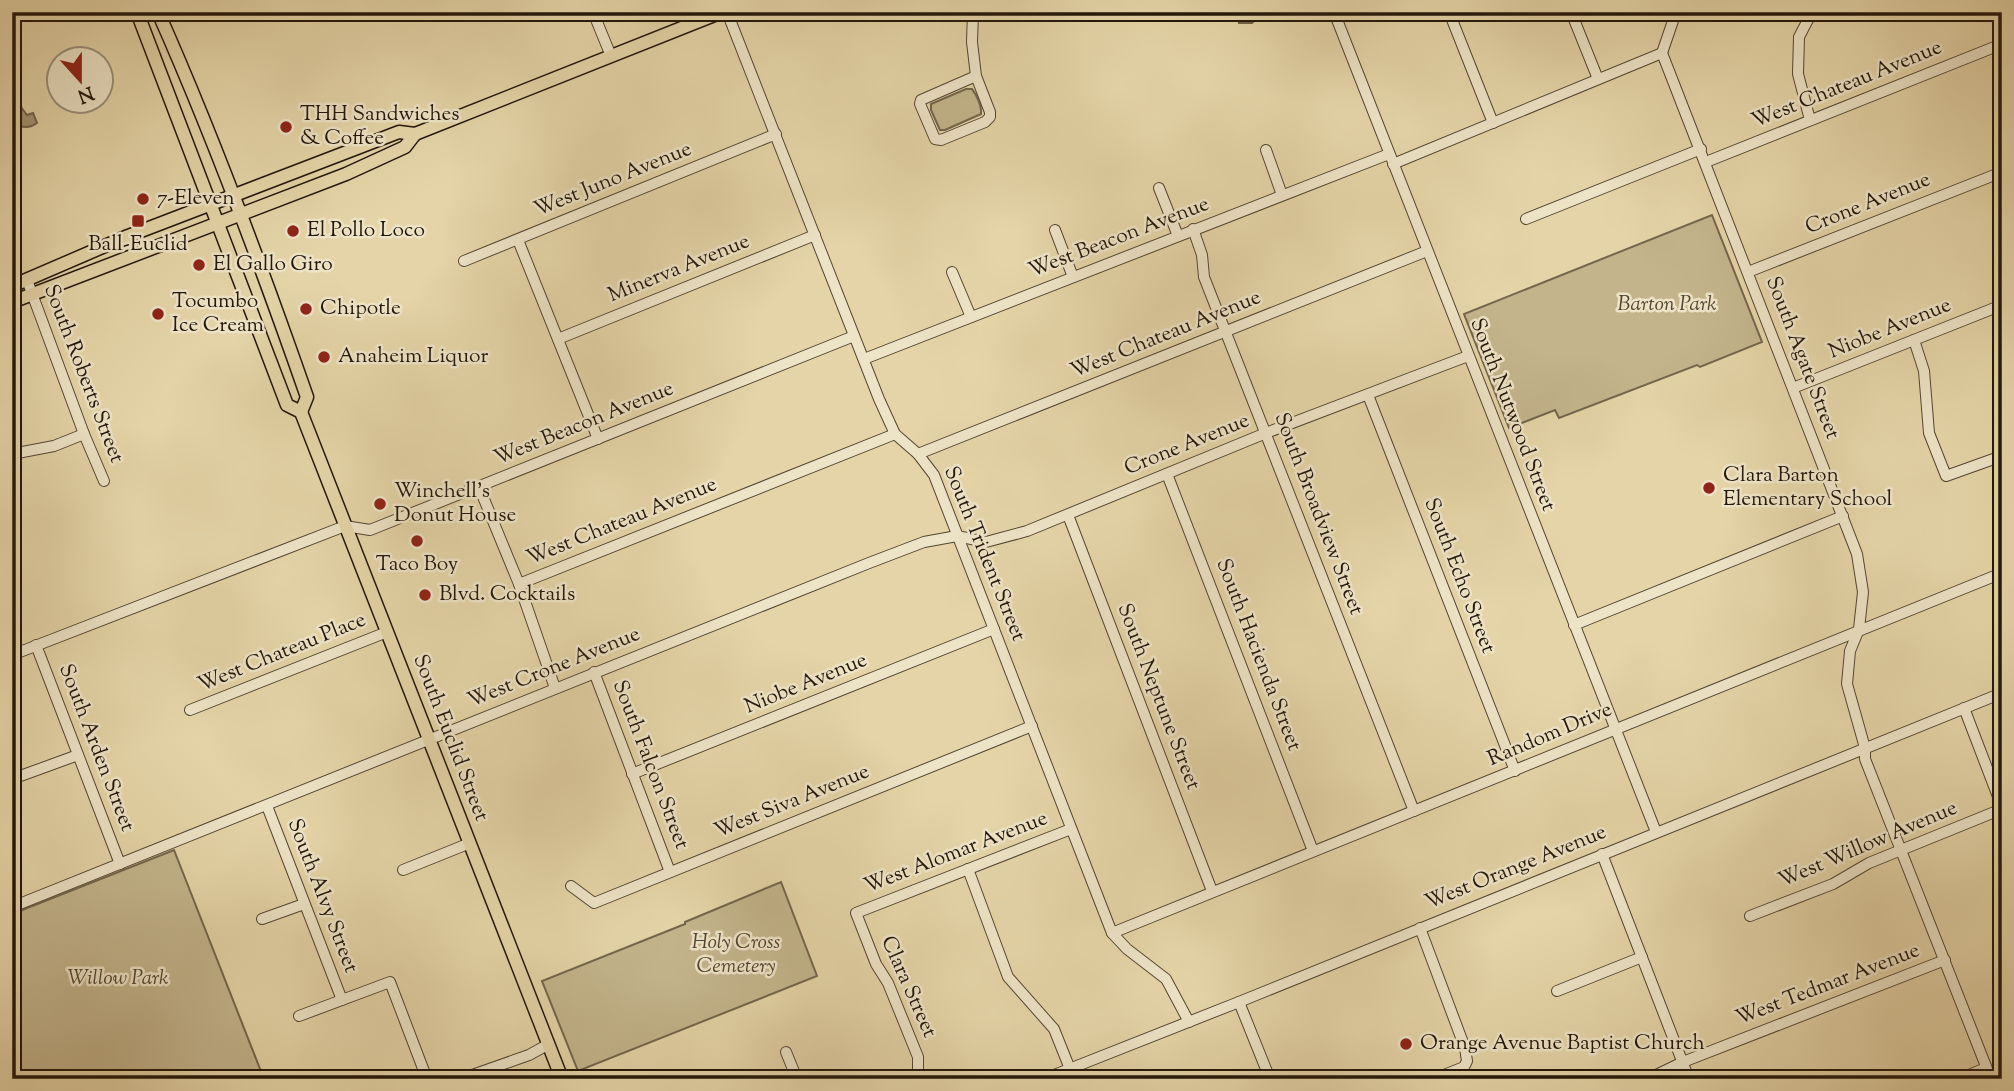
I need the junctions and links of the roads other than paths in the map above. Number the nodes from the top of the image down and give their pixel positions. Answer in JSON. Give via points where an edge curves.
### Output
{"nodes":[{"id":1,"x":137,"y":12,"type":"edge"},
{"id":2,"x":158,"y":12,"type":"edge"},
{"id":3,"x":593,"y":12,"type":"edge"},
{"id":4,"x":724,"y":12,"type":"edge"},
{"id":5,"x":973,"y":12,"type":"edge"},
{"id":6,"x":1334,"y":12,"type":"edge"},
{"id":7,"x":1449,"y":12,"type":"edge"},
{"id":8,"x":1571,"y":12,"type":"edge"},
{"id":9,"x":1676,"y":12,"type":"edge"},
{"id":10,"x":1812,"y":12,"type":"edge"},
{"id":11,"x":2002,"y":44,"type":"edge"},
{"id":12,"x":1662,"y":53,"type":"junction"},
{"id":13,"x":611,"y":56,"type":"junction"},
{"id":14,"x":976,"y":76,"type":"junction"},
{"id":15,"x":1598,"y":79,"type":"junction"},
{"id":16,"x":1810,"y":120,"type":"junction"},
{"id":17,"x":1493,"y":123,"type":"junction"},
{"id":18,"x":415,"y":134,"type":"junction"},
{"id":19,"x":776,"y":134,"type":"junction"},
{"id":20,"x":1700,"y":149,"type":"junction"},
{"id":21,"x":1266,"y":150,"type":"dead end"},
{"id":22,"x":1389,"y":154,"type":"junction"},
{"id":23,"x":1706,"y":162,"type":"junction"},
{"id":24,"x":1393,"y":164,"type":"junction"},
{"id":25,"x":2002,"y":172,"type":"edge"},
{"id":26,"x":1159,"y":188,"type":"dead end"},
{"id":27,"x":1282,"y":195,"type":"junction"},
{"id":28,"x":233,"y":196,"type":"junction"},
{"id":29,"x":211,"y":204,"type":"junction"},
{"id":30,"x":240,"y":215,"type":"junction"},
{"id":31,"x":1526,"y":219,"type":"dead end"},
{"id":32,"x":218,"y":224,"type":"junction"},
{"id":33,"x":1193,"y":229,"type":"junction"},
{"id":34,"x":1055,"y":230,"type":"dead end"},
{"id":35,"x":815,"y":235,"type":"junction"},
{"id":36,"x":1178,"y":236,"type":"junction"},
{"id":37,"x":518,"y":240,"type":"junction"},
{"id":38,"x":1427,"y":251,"type":"junction"},
{"id":39,"x":464,"y":261,"type":"dead end"},
{"id":40,"x":952,"y":272,"type":"dead end"},
{"id":41,"x":1748,"y":272,"type":"junction"},
{"id":42,"x":1073,"y":277,"type":"junction"},
{"id":43,"x":27,"y":280,"type":"junction"},
{"id":44,"x":12,"y":286,"type":"edge"},
{"id":45,"x":32,"y":294,"type":"junction"},
{"id":46,"x":12,"y":302,"type":"edge"},
{"id":47,"x":2002,"y":305,"type":"edge"},
{"id":48,"x":971,"y":317,"type":"junction"},
{"id":49,"x":1226,"y":332,"type":"junction"},
{"id":50,"x":854,"y":336,"type":"junction"},
{"id":51,"x":558,"y":340,"type":"junction"},
{"id":52,"x":1914,"y":340,"type":"junction"},
{"id":53,"x":1468,"y":356,"type":"junction"},
{"id":54,"x":864,"y":359,"type":"junction"},
{"id":55,"x":1793,"y":388,"type":"junction"},
{"id":56,"x":1368,"y":395,"type":"junction"},
{"id":57,"x":301,"y":412,"type":"junction"},
{"id":58,"x":1266,"y":433,"type":"junction"},
{"id":59,"x":84,"y":434,"type":"junction"},
{"id":60,"x":895,"y":434,"type":"junction"},
{"id":61,"x":598,"y":439,"type":"junction"},
{"id":62,"x":12,"y":454,"type":"edge"},
{"id":63,"x":918,"y":454,"type":"junction"},
{"id":64,"x":2002,"y":456,"type":"edge"},
{"id":65,"x":1167,"y":474,"type":"junction"},
{"id":66,"x":104,"y":481,"type":"dead end"},
{"id":67,"x":479,"y":486,"type":"junction"},
{"id":68,"x":1068,"y":515,"type":"junction"},
{"id":69,"x":1843,"y":516,"type":"junction"},
{"id":70,"x":345,"y":526,"type":"junction"},
{"id":71,"x":957,"y":536,"type":"junction"},
{"id":72,"x":2002,"y":573,"type":"edge"},
{"id":73,"x":519,"y":584,"type":"junction"},
{"id":74,"x":1574,"y":625,"type":"junction"},
{"id":75,"x":994,"y":629,"type":"junction"},
{"id":76,"x":1859,"y":629,"type":"junction"},
{"id":77,"x":387,"y":632,"type":"junction"},
{"id":78,"x":36,"y":645,"type":"junction"},
{"id":79,"x":12,"y":655,"type":"edge"},
{"id":80,"x":593,"y":672,"type":"junction"},
{"id":81,"x":555,"y":688,"type":"junction"},
{"id":82,"x":2002,"y":693,"type":"edge"},
{"id":83,"x":1964,"y":708,"type":"junction"},
{"id":84,"x":190,"y":710,"type":"dead end"},
{"id":85,"x":1032,"y":726,"type":"junction"},
{"id":86,"x":1614,"y":729,"type":"junction"},
{"id":87,"x":430,"y":739,"type":"junction"},
{"id":88,"x":1864,"y":748,"type":"junction"},
{"id":89,"x":78,"y":755,"type":"junction"},
{"id":90,"x":1515,"y":771,"type":"junction"},
{"id":91,"x":632,"y":774,"type":"junction"},
{"id":92,"x":12,"y":779,"type":"edge"},
{"id":93,"x":267,"y":806,"type":"junction"},
{"id":94,"x":2002,"y":808,"type":"edge"},
{"id":95,"x":1414,"y":811,"type":"junction"},
{"id":96,"x":1071,"y":829,"type":"junction"},
{"id":97,"x":1656,"y":832,"type":"junction"},
{"id":98,"x":470,"y":843,"type":"junction"},
{"id":99,"x":1901,"y":850,"type":"junction"},
{"id":100,"x":1313,"y":851,"type":"junction"},
{"id":101,"x":1602,"y":854,"type":"junction"},
{"id":102,"x":120,"y":864,"type":"junction"},
{"id":103,"x":968,"y":869,"type":"junction"},
{"id":104,"x":403,"y":870,"type":"dead end"},
{"id":105,"x":670,"y":872,"type":"junction"},
{"id":106,"x":571,"y":886,"type":"dead end"},
{"id":107,"x":1213,"y":891,"type":"junction"},
{"id":108,"x":304,"y":904,"type":"junction"},
{"id":109,"x":12,"y":907,"type":"edge"},
{"id":110,"x":856,"y":913,"type":"joint"},
{"id":111,"x":1750,"y":916,"type":"dead end"},
{"id":112,"x":262,"y":919,"type":"dead end"},
{"id":113,"x":1420,"y":928,"type":"junction"},
{"id":114,"x":1112,"y":933,"type":"junction"},
{"id":115,"x":1642,"y":957,"type":"junction"},
{"id":116,"x":1945,"y":960,"type":"junction"},
{"id":117,"x":1557,"y":991,"type":"dead end"},
{"id":118,"x":342,"y":1000,"type":"junction"},
{"id":119,"x":1238,"y":1002,"type":"junction"},
{"id":120,"x":299,"y":1016,"type":"dead end"},
{"id":121,"x":1189,"y":1021,"type":"junction"},
{"id":122,"x":549,"y":1045,"type":"junction"},
{"id":123,"x":786,"y":1052,"type":"dead end"},
{"id":124,"x":1683,"y":1062,"type":"junction"},
{"id":125,"x":1986,"y":1068,"type":"junction"},
{"id":126,"x":1070,"y":1069,"type":"junction"},
{"id":127,"x":1051,"y":1078,"type":"edge"},
{"id":128,"x":428,"y":1079,"type":"edge"},
{"id":129,"x":461,"y":1079,"type":"edge"},
{"id":130,"x":562,"y":1079,"type":"edge"},
{"id":131,"x":797,"y":1079,"type":"edge"},
{"id":132,"x":918,"y":1079,"type":"edge"},
{"id":133,"x":1270,"y":1079,"type":"edge"},
{"id":134,"x":1434,"y":1079,"type":"edge"},
{"id":135,"x":1648,"y":1079,"type":"edge"},
{"id":136,"x":1689,"y":1079,"type":"edge"},
{"id":137,"x":1959,"y":1079,"type":"edge"},
{"id":138,"x":1991,"y":1079,"type":"edge"}],
"edges":[{"from":1,"to":29,"type":"main road","name":"South Euclid Street"},
{"from":2,"to":28,"type":"main road","name":"South Euclid Street"},
{"from":3,"to":13,"type":"street"},
{"from":4,"to":13,"type":"main road"},
{"from":4,"to":19,"type":"street","name":"South Trident Street"},
{"from":5,"to":14,"type":"street"},
{"from":6,"to":22,"type":"street","name":"South Nutwood Street"},
{"from":7,"to":17,"type":"street"},
{"from":8,"to":15,"type":"street"},
{"from":9,"to":12,"type":"street"},
{"from":10,"to":16,"type":"street","via":[[1799,37],[1798,74]]},
{"from":11,"to":16,"type":"street","name":"West Chateau Avenue"},
{"from":12,"to":15,"type":"street"},
{"from":12,"to":20,"type":"street","name":"South Agate Street"},
{"from":13,"to":18,"type":"main road"},
{"from":14,"to":14,"type":"street","via":[[921,100],[935,139],[989,119]]},
{"from":15,"to":17,"type":"street"},
{"from":16,"to":23,"type":"street","name":"West Chateau Avenue"},
{"from":17,"to":24,"type":"street"},
{"from":18,"to":28,"type":"main road","via":[[400,132]]},
{"from":18,"to":30,"type":"main road","via":[[405,147]]},
{"from":19,"to":35,"type":"street","name":"South Trident Street"},
{"from":19,"to":37,"type":"street","name":"West Juno Avenue"},
{"from":20,"to":23,"type":"street","name":"South Agate Street"},
{"from":20,"to":31,"type":"street"},
{"from":21,"to":27,"type":"street"},
{"from":22,"to":24,"type":"street","name":"South Nutwood Street"},
{"from":22,"to":27,"type":"street","name":"West Beacon Avenue"},
{"from":23,"to":41,"type":"street","name":"South Agate Street"},
{"from":24,"to":38,"type":"street","name":"South Nutwood Street"},
{"from":25,"to":41,"type":"street","name":"Crone Avenue"},
{"from":26,"to":36,"type":"street"},
{"from":27,"to":33,"type":"street","name":"West Beacon Avenue"},
{"from":28,"to":29,"type":"main road"},
{"from":28,"to":30,"type":"main road","name":"South Euclid Street"},
{"from":29,"to":32,"type":"main road","name":"South Euclid Street"},
{"from":29,"to":43,"type":"main road"},
{"from":30,"to":32,"type":"main road"},
{"from":30,"to":57,"type":"main road","name":"South Euclid Street","via":[[307,397]]},
{"from":32,"to":45,"type":"main road"},
{"from":32,"to":57,"type":"main road","name":"South Euclid Street","via":[[287,405]]},
{"from":33,"to":36,"type":"street","name":"West Beacon Avenue"},
{"from":33,"to":49,"type":"street","name":"South Broadview Street","via":[[1204,276]]},
{"from":34,"to":42,"type":"street"},
{"from":35,"to":50,"type":"street","name":"South Trident Street"},
{"from":35,"to":51,"type":"street","name":"Minerva Avenue"},
{"from":36,"to":42,"type":"street","name":"West Beacon Avenue"},
{"from":37,"to":39,"type":"street","name":"West Juno Avenue"},
{"from":37,"to":51,"type":"street"},
{"from":38,"to":49,"type":"street","name":"West Chateau Avenue"},
{"from":38,"to":53,"type":"street","name":"South Nutwood Street"},
{"from":40,"to":48,"type":"street"},
{"from":41,"to":55,"type":"street","name":"South Agate Street"},
{"from":42,"to":48,"type":"street","name":"West Beacon Avenue"},
{"from":43,"to":44,"type":"main road"},
{"from":43,"to":45,"type":"street","name":"South Roberts Street"},
{"from":45,"to":46,"type":"main road"},
{"from":45,"to":59,"type":"street","name":"South Roberts Street"},
{"from":47,"to":52,"type":"street","name":"Niobe Avenue"},
{"from":48,"to":54,"type":"street","name":"West Beacon Avenue"},
{"from":49,"to":58,"type":"street","name":"South Broadview Street"},
{"from":49,"to":63,"type":"street","name":"West Chateau Avenue"},
{"from":50,"to":54,"type":"street","name":"South Trident Street"},
{"from":50,"to":61,"type":"street","name":"West Beacon Avenue"},
{"from":51,"to":61,"type":"street"},
{"from":52,"to":55,"type":"street","name":"Niobe Avenue"},
{"from":52,"to":64,"type":"street","via":[[1924,371],[1929,433],[1946,476]]},
{"from":53,"to":56,"type":"street","name":"Crone Avenue"},
{"from":53,"to":74,"type":"street","name":"South Nutwood Street"},
{"from":54,"to":60,"type":"street","name":"South Trident Street"},
{"from":55,"to":69,"type":"street","name":"South Agate Street"},
{"from":56,"to":58,"type":"street","name":"Crone Avenue"},
{"from":56,"to":90,"type":"street","name":"South Echo Street"},
{"from":57,"to":70,"type":"main road","name":"South Euclid Street"},
{"from":58,"to":65,"type":"street","name":"Crone Avenue"},
{"from":58,"to":95,"type":"street","name":"South Broadview Street"},
{"from":59,"to":62,"type":"street","via":[[54,446]]},
{"from":59,"to":66,"type":"street","name":"South Roberts Street"},
{"from":60,"to":63,"type":"street","name":"South Trident Street"},
{"from":60,"to":73,"type":"street","name":"West Chateau Avenue"},
{"from":61,"to":67,"type":"street","name":"West Beacon Avenue"},
{"from":63,"to":71,"type":"street","name":"South Trident Street","via":[[934,475]]},
{"from":65,"to":68,"type":"street","name":"Crone Avenue"},
{"from":65,"to":100,"type":"street","name":"South Hacienda Street"},
{"from":67,"to":70,"type":"street","name":"West Beacon Avenue","via":[[370,530]]},
{"from":67,"to":73,"type":"street"},
{"from":68,"to":71,"type":"street","name":"Crone Avenue","via":[[986,542]]},
{"from":68,"to":107,"type":"street","name":"South Neptune Street"},
{"from":69,"to":74,"type":"street"},
{"from":69,"to":76,"type":"street","name":"South Agate Street","via":[[1857,554],[1863,592]]},
{"from":70,"to":77,"type":"main road","name":"South Euclid Street"},
{"from":70,"to":78,"type":"street","name":"West Beacon Avenue"},
{"from":71,"to":75,"type":"street","name":"South Trident Street"},
{"from":71,"to":80,"type":"street","name":"West Crone Avenue","via":[[924,542]]},
{"from":72,"to":76,"type":"street","name":"Random Drive"},
{"from":73,"to":81,"type":"street"},
{"from":74,"to":86,"type":"street","name":"South Nutwood Street"},
{"from":75,"to":85,"type":"street","name":"South Trident Street"},
{"from":75,"to":91,"type":"street","name":"Niobe Avenue"},
{"from":76,"to":86,"type":"street","name":"Random Drive"},
{"from":76,"to":88,"type":"street","name":"South Agate Street","via":[[1850,651],[1847,684]]},
{"from":77,"to":84,"type":"street","name":"West Chateau Place"},
{"from":77,"to":87,"type":"main road","name":"South Euclid Street"},
{"from":78,"to":79,"type":"street","name":"West Beacon Avenue"},
{"from":78,"to":89,"type":"street","name":"South Arden Street"},
{"from":80,"to":81,"type":"street","name":"West Crone Avenue"},
{"from":80,"to":91,"type":"street","name":"South Falcon Street"},
{"from":81,"to":87,"type":"street","name":"West Crone Avenue"},
{"from":82,"to":83,"type":"street","name":"West Orange Avenue"},
{"from":83,"to":88,"type":"street","name":"West Orange Avenue"},
{"from":83,"to":94,"type":"street"},
{"from":85,"to":96,"type":"street","name":"South Trident Street"},
{"from":85,"to":105,"type":"street","name":"West Siva Avenue"},
{"from":86,"to":90,"type":"street","name":"Random Drive"},
{"from":86,"to":97,"type":"street","name":"South Nutwood Street"},
{"from":87,"to":93,"type":"street","name":"West Crone Avenue"},
{"from":87,"to":98,"type":"main road","name":"South Euclid Street"},
{"from":88,"to":97,"type":"street","name":"West Orange Avenue"},
{"from":88,"to":99,"type":"street","name":"South Agate Street"},
{"from":89,"to":92,"type":"street"},
{"from":89,"to":102,"type":"street","name":"South Arden Street"},
{"from":90,"to":95,"type":"street","name":"Random Drive"},
{"from":91,"to":105,"type":"street","name":"South Falcon Street"},
{"from":93,"to":102,"type":"street","name":"West Crone Avenue"},
{"from":93,"to":108,"type":"street","name":"South Alvy Street"},
{"from":94,"to":99,"type":"street","name":"West Willow Avenue"},
{"from":95,"to":100,"type":"street","name":"Random Drive"},
{"from":96,"to":103,"type":"street","name":"West Alomar Avenue"},
{"from":96,"to":114,"type":"street","name":"South Trident Street"},
{"from":97,"to":101,"type":"street","name":"West Orange Avenue"},
{"from":98,"to":104,"type":"street"},
{"from":98,"to":122,"type":"main road","name":"South Euclid Street"},
{"from":99,"to":111,"type":"street","name":"West Willow Avenue","via":[[1833,884]]},
{"from":99,"to":116,"type":"street","name":"South Agate Street"},
{"from":100,"to":107,"type":"street","name":"Random Drive"},
{"from":101,"to":113,"type":"street","name":"West Orange Avenue"},
{"from":101,"to":115,"type":"street"},
{"from":102,"to":109,"type":"street","name":"West Crone Avenue"},
{"from":103,"to":110,"type":"street","name":"West Alomar Avenue"},
{"from":103,"to":126,"type":"street","via":[[1008,977],[1054,1029]]},
{"from":105,"to":106,"type":"street","name":"West Siva Avenue","via":[[594,904]]},
{"from":107,"to":114,"type":"street","name":"Random Drive"},
{"from":108,"to":112,"type":"street"},
{"from":108,"to":118,"type":"street","name":"South Alvy Street"},
{"from":110,"to":132,"type":"street","name":"Clara Street","via":[[918,1057]]},
{"from":113,"to":119,"type":"street","name":"West Orange Avenue"},
{"from":113,"to":134,"type":"street","via":[[1467,1061],[1464,1067]]},
{"from":114,"to":121,"type":"street","name":"South Trident Street","via":[[1166,979]]},
{"from":115,"to":117,"type":"street"},
{"from":115,"to":124,"type":"street"},
{"from":116,"to":124,"type":"street","name":"West Tedmar Avenue"},
{"from":116,"to":125,"type":"street","name":"South Agate Street"},
{"from":118,"to":120,"type":"street"},
{"from":118,"to":128,"type":"street","name":"South Alvy Street","via":[[390,982]]},
{"from":119,"to":121,"type":"street","name":"West Orange Avenue"},
{"from":119,"to":133,"type":"street"},
{"from":121,"to":126,"type":"street","name":"West Orange Avenue"},
{"from":122,"to":129,"type":"street"},
{"from":122,"to":130,"type":"main road","name":"South Euclid Street"},
{"from":123,"to":131,"type":"street"},
{"from":124,"to":135,"type":"street","name":"West Tedmar Avenue"},
{"from":124,"to":136,"type":"street"},
{"from":125,"to":137,"type":"street"},
{"from":125,"to":138,"type":"street","name":"South Agate Street"},
{"from":126,"to":127,"type":"street","name":"West Orange Avenue"}]}
